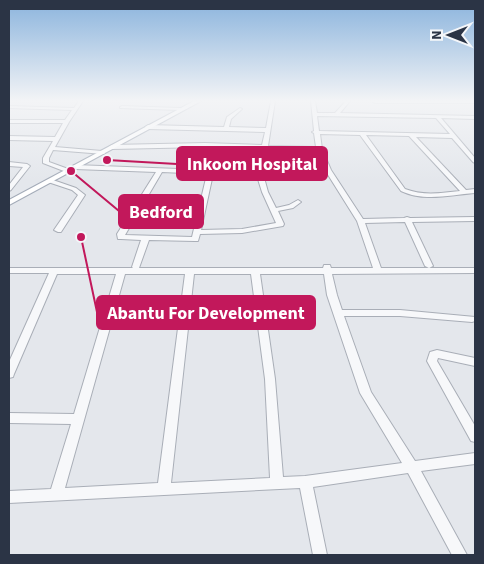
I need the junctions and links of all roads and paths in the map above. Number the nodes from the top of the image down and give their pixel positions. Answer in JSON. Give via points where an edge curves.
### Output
{"nodes":[{"id":1,"x":63,"y":127,"type":"edge"},
{"id":2,"x":148,"y":127,"type":"edge"},
{"id":3,"x":160,"y":127,"type":"edge"},
{"id":4,"x":315,"y":127,"type":"edge"},
{"id":5,"x":445,"y":127,"type":"edge"},
{"id":6,"x":226,"y":129,"type":"joint"},
{"id":7,"x":268,"y":130,"type":"joint"},
{"id":8,"x":315,"y":132,"type":"junction"},
{"id":9,"x":362,"y":134,"type":"junction"},
{"id":10,"x":410,"y":135,"type":"junction"},
{"id":11,"x":452,"y":136,"type":"junction"},
{"id":12,"x":9,"y":138,"type":"edge"},
{"id":13,"x":55,"y":139,"type":"junction"},
{"id":14,"x":112,"y":147,"type":"junction"},
{"id":15,"x":265,"y":147,"type":"junction"},
{"id":16,"x":51,"y":148,"type":"junction"},
{"id":17,"x":319,"y":149,"type":"junction"},
{"id":18,"x":102,"y":153,"type":"junction"},
{"id":19,"x":475,"y":161,"type":"edge"},
{"id":20,"x":9,"y":164,"type":"edge"},
{"id":21,"x":72,"y":169,"type":"junction"},
{"id":22,"x":159,"y":172,"type":"junction"},
{"id":23,"x":210,"y":173,"type":"junction"},
{"id":24,"x":260,"y":174,"type":"junction"},
{"id":25,"x":50,"y":181,"type":"junction"},
{"id":26,"x":9,"y":189,"type":"edge"},
{"id":27,"x":464,"y":191,"type":"junction"},
{"id":28,"x":475,"y":191,"type":"edge"},
{"id":29,"x":298,"y":202,"type":"dead end"},
{"id":30,"x":9,"y":203,"type":"edge"},
{"id":31,"x":274,"y":210,"type":"junction"},
{"id":32,"x":407,"y":219,"type":"junction"},
{"id":33,"x":475,"y":219,"type":"edge"},
{"id":34,"x":361,"y":221,"type":"junction"},
{"id":35,"x":58,"y":230,"type":"dead end"},
{"id":36,"x":197,"y":232,"type":"junction"},
{"id":37,"x":146,"y":238,"type":"junction"},
{"id":38,"x":428,"y":266,"type":"junction"},
{"id":39,"x":475,"y":266,"type":"edge"},
{"id":40,"x":136,"y":267,"type":"junction"},
{"id":41,"x":10,"y":269,"type":"edge"},
{"id":42,"x":327,"y":269,"type":"junction"},
{"id":43,"x":377,"y":269,"type":"junction"},
{"id":44,"x":190,"y":270,"type":"junction"},
{"id":45,"x":54,"y":271,"type":"junction"},
{"id":46,"x":122,"y":271,"type":"junction"},
{"id":47,"x":255,"y":271,"type":"junction"},
{"id":48,"x":475,"y":271,"type":"edge"},
{"id":49,"x":338,"y":313,"type":"junction"},
{"id":50,"x":472,"y":319,"type":"dead end"},
{"id":51,"x":475,"y":362,"type":"edge"},
{"id":52,"x":9,"y":374,"type":"edge"},
{"id":53,"x":9,"y":418,"type":"edge"},
{"id":54,"x":77,"y":419,"type":"junction"},
{"id":55,"x":475,"y":437,"type":"edge"},
{"id":56,"x":475,"y":458,"type":"edge"},
{"id":57,"x":412,"y":468,"type":"junction"},
{"id":58,"x":305,"y":482,"type":"junction"},
{"id":59,"x":277,"y":484,"type":"junction"},
{"id":60,"x":164,"y":488,"type":"junction"},
{"id":61,"x":56,"y":495,"type":"junction"},
{"id":62,"x":9,"y":497,"type":"edge"},
{"id":63,"x":320,"y":555,"type":"edge"},
{"id":64,"x":460,"y":555,"type":"edge"}],
"edges":[{"from":1,"to":13,"type":"street"},
{"from":2,"to":14,"type":"main road"},
{"from":3,"to":6,"type":"street"},
{"from":4,"to":8,"type":"street"},
{"from":5,"to":11,"type":"street"},
{"from":6,"to":7,"type":"street"},
{"from":7,"to":15,"type":"street"},
{"from":8,"to":9,"type":"street"},
{"from":8,"to":17,"type":"street"},
{"from":9,"to":10,"type":"street"},
{"from":9,"to":27,"type":"street","via":[[404,191],[419,195]]},
{"from":10,"to":11,"type":"street"},
{"from":10,"to":27,"type":"street"},
{"from":11,"to":19,"type":"street"},
{"from":12,"to":13,"type":"street"},
{"from":13,"to":16,"type":"street"},
{"from":14,"to":15,"type":"street"},
{"from":14,"to":18,"type":"main road"},
{"from":15,"to":17,"type":"street"},
{"from":15,"to":24,"type":"street","via":[[265,170]]},
{"from":16,"to":18,"type":"street"},
{"from":16,"to":21,"type":"street","via":[[46,163]]},
{"from":17,"to":34,"type":"street","via":[[328,170]]},
{"from":18,"to":21,"type":"main road"},
{"from":20,"to":26,"type":"street","via":[[27,166]]},
{"from":21,"to":22,"type":"street"},
{"from":21,"to":25,"type":"main road"},
{"from":22,"to":23,"type":"street"},
{"from":22,"to":37,"type":"street","via":[[120,236]]},
{"from":23,"to":24,"type":"street"},
{"from":23,"to":36,"type":"street"},
{"from":24,"to":31,"type":"street"},
{"from":25,"to":30,"type":"main road"},
{"from":25,"to":35,"type":"street","via":[[82,195]]},
{"from":27,"to":28,"type":"street"},
{"from":29,"to":31,"type":"street","via":[[291,207]]},
{"from":31,"to":36,"type":"street","via":[[280,222],[278,225],[235,232]]},
{"from":32,"to":33,"type":"street"},
{"from":32,"to":34,"type":"street"},
{"from":32,"to":38,"type":"street"},
{"from":34,"to":43,"type":"street"},
{"from":36,"to":37,"type":"street","via":[[192,240]]},
{"from":37,"to":40,"type":"street"},
{"from":38,"to":39,"type":"street"},
{"from":38,"to":43,"type":"street"},
{"from":40,"to":41,"type":"street"},
{"from":40,"to":42,"type":"street"},
{"from":41,"to":45,"type":"street"},
{"from":42,"to":43,"type":"street"},
{"from":42,"to":47,"type":"street"},
{"from":42,"to":49,"type":"street"},
{"from":43,"to":48,"type":"street"},
{"from":44,"to":46,"type":"street"},
{"from":44,"to":47,"type":"street"},
{"from":44,"to":60,"type":"street"},
{"from":45,"to":46,"type":"street"},
{"from":45,"to":52,"type":"street"},
{"from":46,"to":54,"type":"street"},
{"from":47,"to":59,"type":"street","via":[[270,379]]},
{"from":49,"to":50,"type":"street","via":[[400,313]]},
{"from":49,"to":57,"type":"street","via":[[366,393]]},
{"from":51,"to":55,"type":"street","via":[[438,354],[432,361]]},
{"from":53,"to":54,"type":"street"},
{"from":54,"to":61,"type":"street"},
{"from":56,"to":57,"type":"street"},
{"from":57,"to":58,"type":"street"},
{"from":57,"to":64,"type":"street"},
{"from":58,"to":59,"type":"street"},
{"from":58,"to":63,"type":"street"},
{"from":59,"to":60,"type":"street"},
{"from":60,"to":61,"type":"street"},
{"from":61,"to":62,"type":"street"}]}
